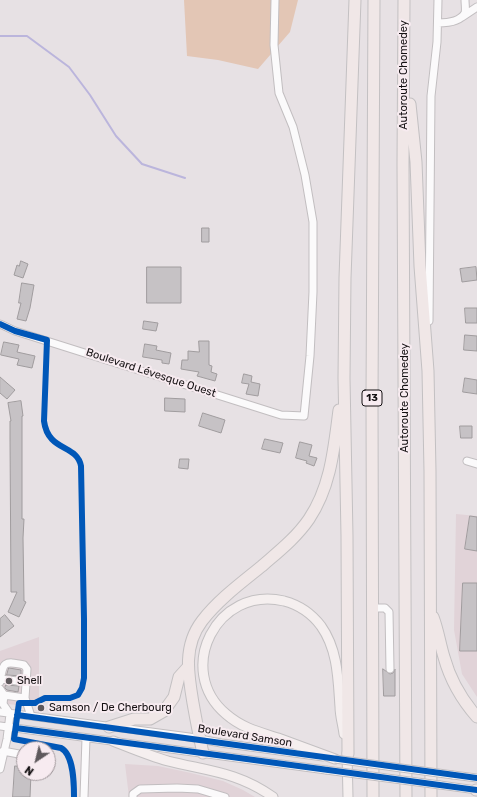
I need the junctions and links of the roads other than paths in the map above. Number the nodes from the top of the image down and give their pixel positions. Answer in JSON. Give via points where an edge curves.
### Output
{"nodes":[{"id":1,"x":276,"y":0,"type":"edge"},
{"id":2,"x":355,"y":0,"type":"edge"},
{"id":3,"x":374,"y":0,"type":"edge"},
{"id":4,"x":404,"y":0,"type":"edge"},
{"id":5,"x":438,"y":0,"type":"edge"},
{"id":6,"x":465,"y":0,"type":"edge"},
{"id":7,"x":469,"y":0,"type":"edge"},
{"id":8,"x":476,"y":7,"type":"edge"},
{"id":9,"x":460,"y":18,"type":"junction"},
{"id":10,"x":438,"y":23,"type":"junction"},
{"id":11,"x":404,"y":55,"type":"junction"},
{"id":12,"x":0,"y":324,"type":"edge"},
{"id":13,"x":428,"y":371,"type":"junction"},
{"id":14,"x":344,"y":378,"type":"junction"},
{"id":15,"x":467,"y":460,"type":"dead end"},
{"id":16,"x":477,"y":464,"type":"edge"},
{"id":17,"x":372,"y":608,"type":"junction"},
{"id":18,"x":430,"y":609,"type":"junction"},
{"id":19,"x":390,"y":650,"type":"junction"},
{"id":20,"x":406,"y":651,"type":"junction"},
{"id":21,"x":1,"y":666,"type":"edge"},
{"id":22,"x":188,"y":667,"type":"junction"},
{"id":23,"x":390,"y":669,"type":"dead end"},
{"id":24,"x":0,"y":680,"type":"edge"},
{"id":25,"x":26,"y":682,"type":"junction"},
{"id":26,"x":1,"y":693,"type":"edge"},
{"id":27,"x":25,"y":698,"type":"junction"},
{"id":28,"x":0,"y":712,"type":"edge"},
{"id":29,"x":10,"y":714,"type":"junction"},
{"id":30,"x":30,"y":716,"type":"junction"},
{"id":31,"x":477,"y":717,"type":"edge"},
{"id":32,"x":0,"y":726,"type":"edge"},
{"id":33,"x":8,"y":727,"type":"junction"},
{"id":34,"x":109,"y":727,"type":"junction"},
{"id":35,"x":86,"y":738,"type":"junction"},
{"id":36,"x":200,"y":740,"type":"junction"},
{"id":37,"x":113,"y":741,"type":"junction"},
{"id":38,"x":3,"y":751,"type":"junction"},
{"id":39,"x":16,"y":753,"type":"edge"},
{"id":40,"x":202,"y":753,"type":"junction"},
{"id":41,"x":348,"y":754,"type":"junction"},
{"id":42,"x":329,"y":757,"type":"junction"},
{"id":43,"x":0,"y":769,"type":"edge"},
{"id":44,"x":477,"y":778,"type":"edge"},
{"id":45,"x":477,"y":790,"type":"edge"},
{"id":46,"x":84,"y":797,"type":"edge"},
{"id":47,"x":133,"y":797,"type":"edge"},
{"id":48,"x":225,"y":797,"type":"edge"},
{"id":49,"x":273,"y":797,"type":"edge"},
{"id":50,"x":348,"y":797,"type":"edge"},
{"id":51,"x":373,"y":797,"type":"edge"},
{"id":52,"x":406,"y":797,"type":"edge"},
{"id":53,"x":431,"y":797,"type":"edge"}],
"edges":[{"from":1,"to":12,"type":"street","name":"Boulevard Lévesque Ouest","via":[[274,45],[279,93],[292,127],[305,176],[313,222],[311,340],[304,416],[281,415],[15,331]]},
{"from":2,"to":14,"type":"highway","via":[[345,242]]},
{"from":3,"to":17,"type":"highway","number":"13"},
{"from":4,"to":11,"type":"highway","name":"Autoroute Chomedey"},
{"from":5,"to":10,"type":"street"},
{"from":6,"to":9,"type":"street","via":[[465,12]]},
{"from":7,"to":9,"type":"street","via":[[469,9]]},
{"from":8,"to":9,"type":"street"},
{"from":9,"to":10,"type":"street"},
{"from":10,"to":13,"type":"street","via":[[431,96]]},
{"from":11,"to":13,"type":"highway","via":[[416,162]]},
{"from":11,"to":20,"type":"highway","name":"Autoroute Chomedey"},
{"from":13,"to":18,"type":"highway"},
{"from":14,"to":22,"type":"highway","via":[[332,463],[319,502],[309,520],[292,539],[204,618],[190,645]]},
{"from":14,"to":41,"type":"highway"},
{"from":15,"to":16,"type":"street"},
{"from":17,"to":19,"type":"street","via":[[385,608],[389,612]]},
{"from":17,"to":51,"type":"highway","number":"13"},
{"from":18,"to":31,"type":"highway","via":[[452,677],[462,698]]},
{"from":18,"to":53,"type":"highway"},
{"from":19,"to":20,"type":"street"},
{"from":19,"to":23,"type":"street"},
{"from":20,"to":52,"type":"highway","name":"Autoroute Chomedey"},
{"from":21,"to":24,"type":"street"},
{"from":21,"to":25,"type":"street","via":[[8,663],[26,666]]},
{"from":22,"to":34,"type":"highway","via":[[179,677],[174,697],[164,711],[150,719],[134,719]]},
{"from":22,"to":36,"type":"highway"},
{"from":24,"to":25,"type":"street"},
{"from":25,"to":27,"type":"street"},
{"from":26,"to":27,"type":"street"},
{"from":26,"to":29,"type":"street","via":[[3,704]]},
{"from":27,"to":30,"type":"street"},
{"from":28,"to":29,"type":"street","name":"Boulevard Samson"},
{"from":29,"to":30,"type":"street","name":"Boulevard Samson"},
{"from":29,"to":33,"type":"street"},
{"from":30,"to":34,"type":"street","name":"Boulevard Samson"},
{"from":32,"to":33,"type":"street","name":"Boulevard Samson"},
{"from":33,"to":35,"type":"street","name":"Boulevard Samson"},
{"from":33,"to":38,"type":"street"},
{"from":34,"to":36,"type":"street","name":"Boulevard Samson"},
{"from":35,"to":37,"type":"street","name":"Boulevard Samson"},
{"from":35,"to":46,"type":"street"},
{"from":36,"to":40,"type":"highway"},
{"from":36,"to":42,"type":"street","name":"Boulevard Samson"},
{"from":37,"to":40,"type":"street","name":"Boulevard Samson"},
{"from":37,"to":49,"type":"main road","via":[[168,760],[232,775]]},
{"from":38,"to":39,"type":"street"},
{"from":38,"to":43,"type":"street"},
{"from":40,"to":45,"type":"street","name":"Boulevard Samson","bridge":true},
{"from":41,"to":42,"type":"main road","via":[[335,658],[317,621],[297,606],[276,600],[253,601],[233,609],[214,628],[205,649],[203,670],[212,698],[227,715],[246,728]]},
{"from":41,"to":50,"type":"main road"},
{"from":42,"to":44,"type":"street","name":"Boulevard Samson","bridge":true},
{"from":47,"to":48,"type":"street","via":[[136,791],[140,790],[177,788],[198,789]]}]}
